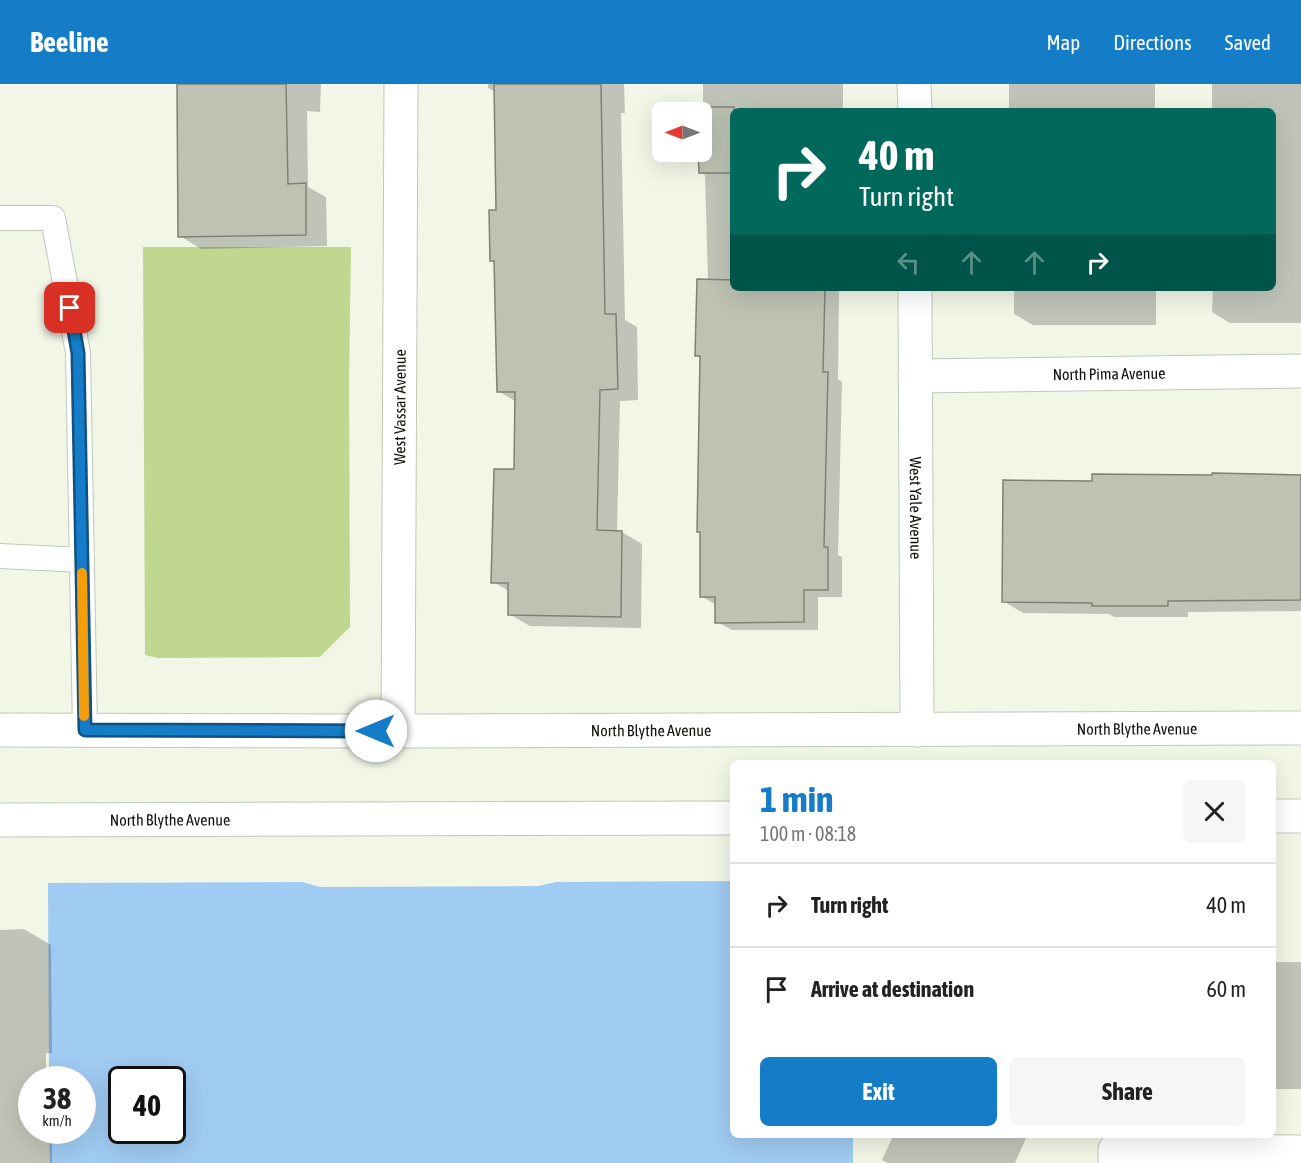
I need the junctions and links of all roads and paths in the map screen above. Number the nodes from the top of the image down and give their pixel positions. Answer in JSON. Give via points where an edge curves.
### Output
{"nodes":[{"id":1,"x":401,"y":84,"type":"edge"},
{"id":2,"x":914,"y":84,"type":"edge"},
{"id":3,"x":915,"y":108,"type":"edge"},
{"id":4,"x":0,"y":218,"type":"edge"},
{"id":5,"x":915,"y":291,"type":"edge"},
{"id":6,"x":1301,"y":371,"type":"edge"},
{"id":7,"x":915,"y":376,"type":"junction"},
{"id":8,"x":0,"y":556,"type":"edge"},
{"id":9,"x":82,"y":560,"type":"junction"},
{"id":10,"x":1301,"y":729,"type":"edge"},
{"id":11,"x":0,"y":730,"type":"edge"},
{"id":12,"x":85,"y":730,"type":"junction"},
{"id":13,"x":917,"y":730,"type":"junction"},
{"id":14,"x":399,"y":731,"type":"junction"},
{"id":15,"x":1276,"y":816,"type":"edge"},
{"id":16,"x":1301,"y":816,"type":"edge"},
{"id":17,"x":730,"y":818,"type":"edge"},
{"id":18,"x":0,"y":820,"type":"edge"},
{"id":19,"x":1301,"y":1152,"type":"edge"},
{"id":20,"x":1115,"y":1157,"type":"edge"}],
"edges":[{"from":1,"to":14,"type":"street","name":"West Vassar Avenue"},
{"from":2,"to":3,"type":"street"},
{"from":4,"to":9,"type":"lane","via":[[53,218],[78,353]]},
{"from":5,"to":7,"type":"street","name":"West Yale Avenue"},
{"from":6,"to":7,"type":"street","name":"North Pima Avenue"},
{"from":7,"to":13,"type":"street","name":"West Yale Avenue"},
{"from":8,"to":9,"type":"lane"},
{"from":9,"to":12,"type":"lane"},
{"from":10,"to":13,"type":"street","name":"North Blythe Avenue"},
{"from":11,"to":12,"type":"street","name":"North Blythe Avenue"},
{"from":12,"to":14,"type":"street","name":"North Blythe Avenue"},
{"from":13,"to":14,"type":"street","name":"North Blythe Avenue"},
{"from":15,"to":16,"type":"street"},
{"from":17,"to":18,"type":"street","name":"North Blythe Avenue"},
{"from":19,"to":20,"type":"street"}]}
